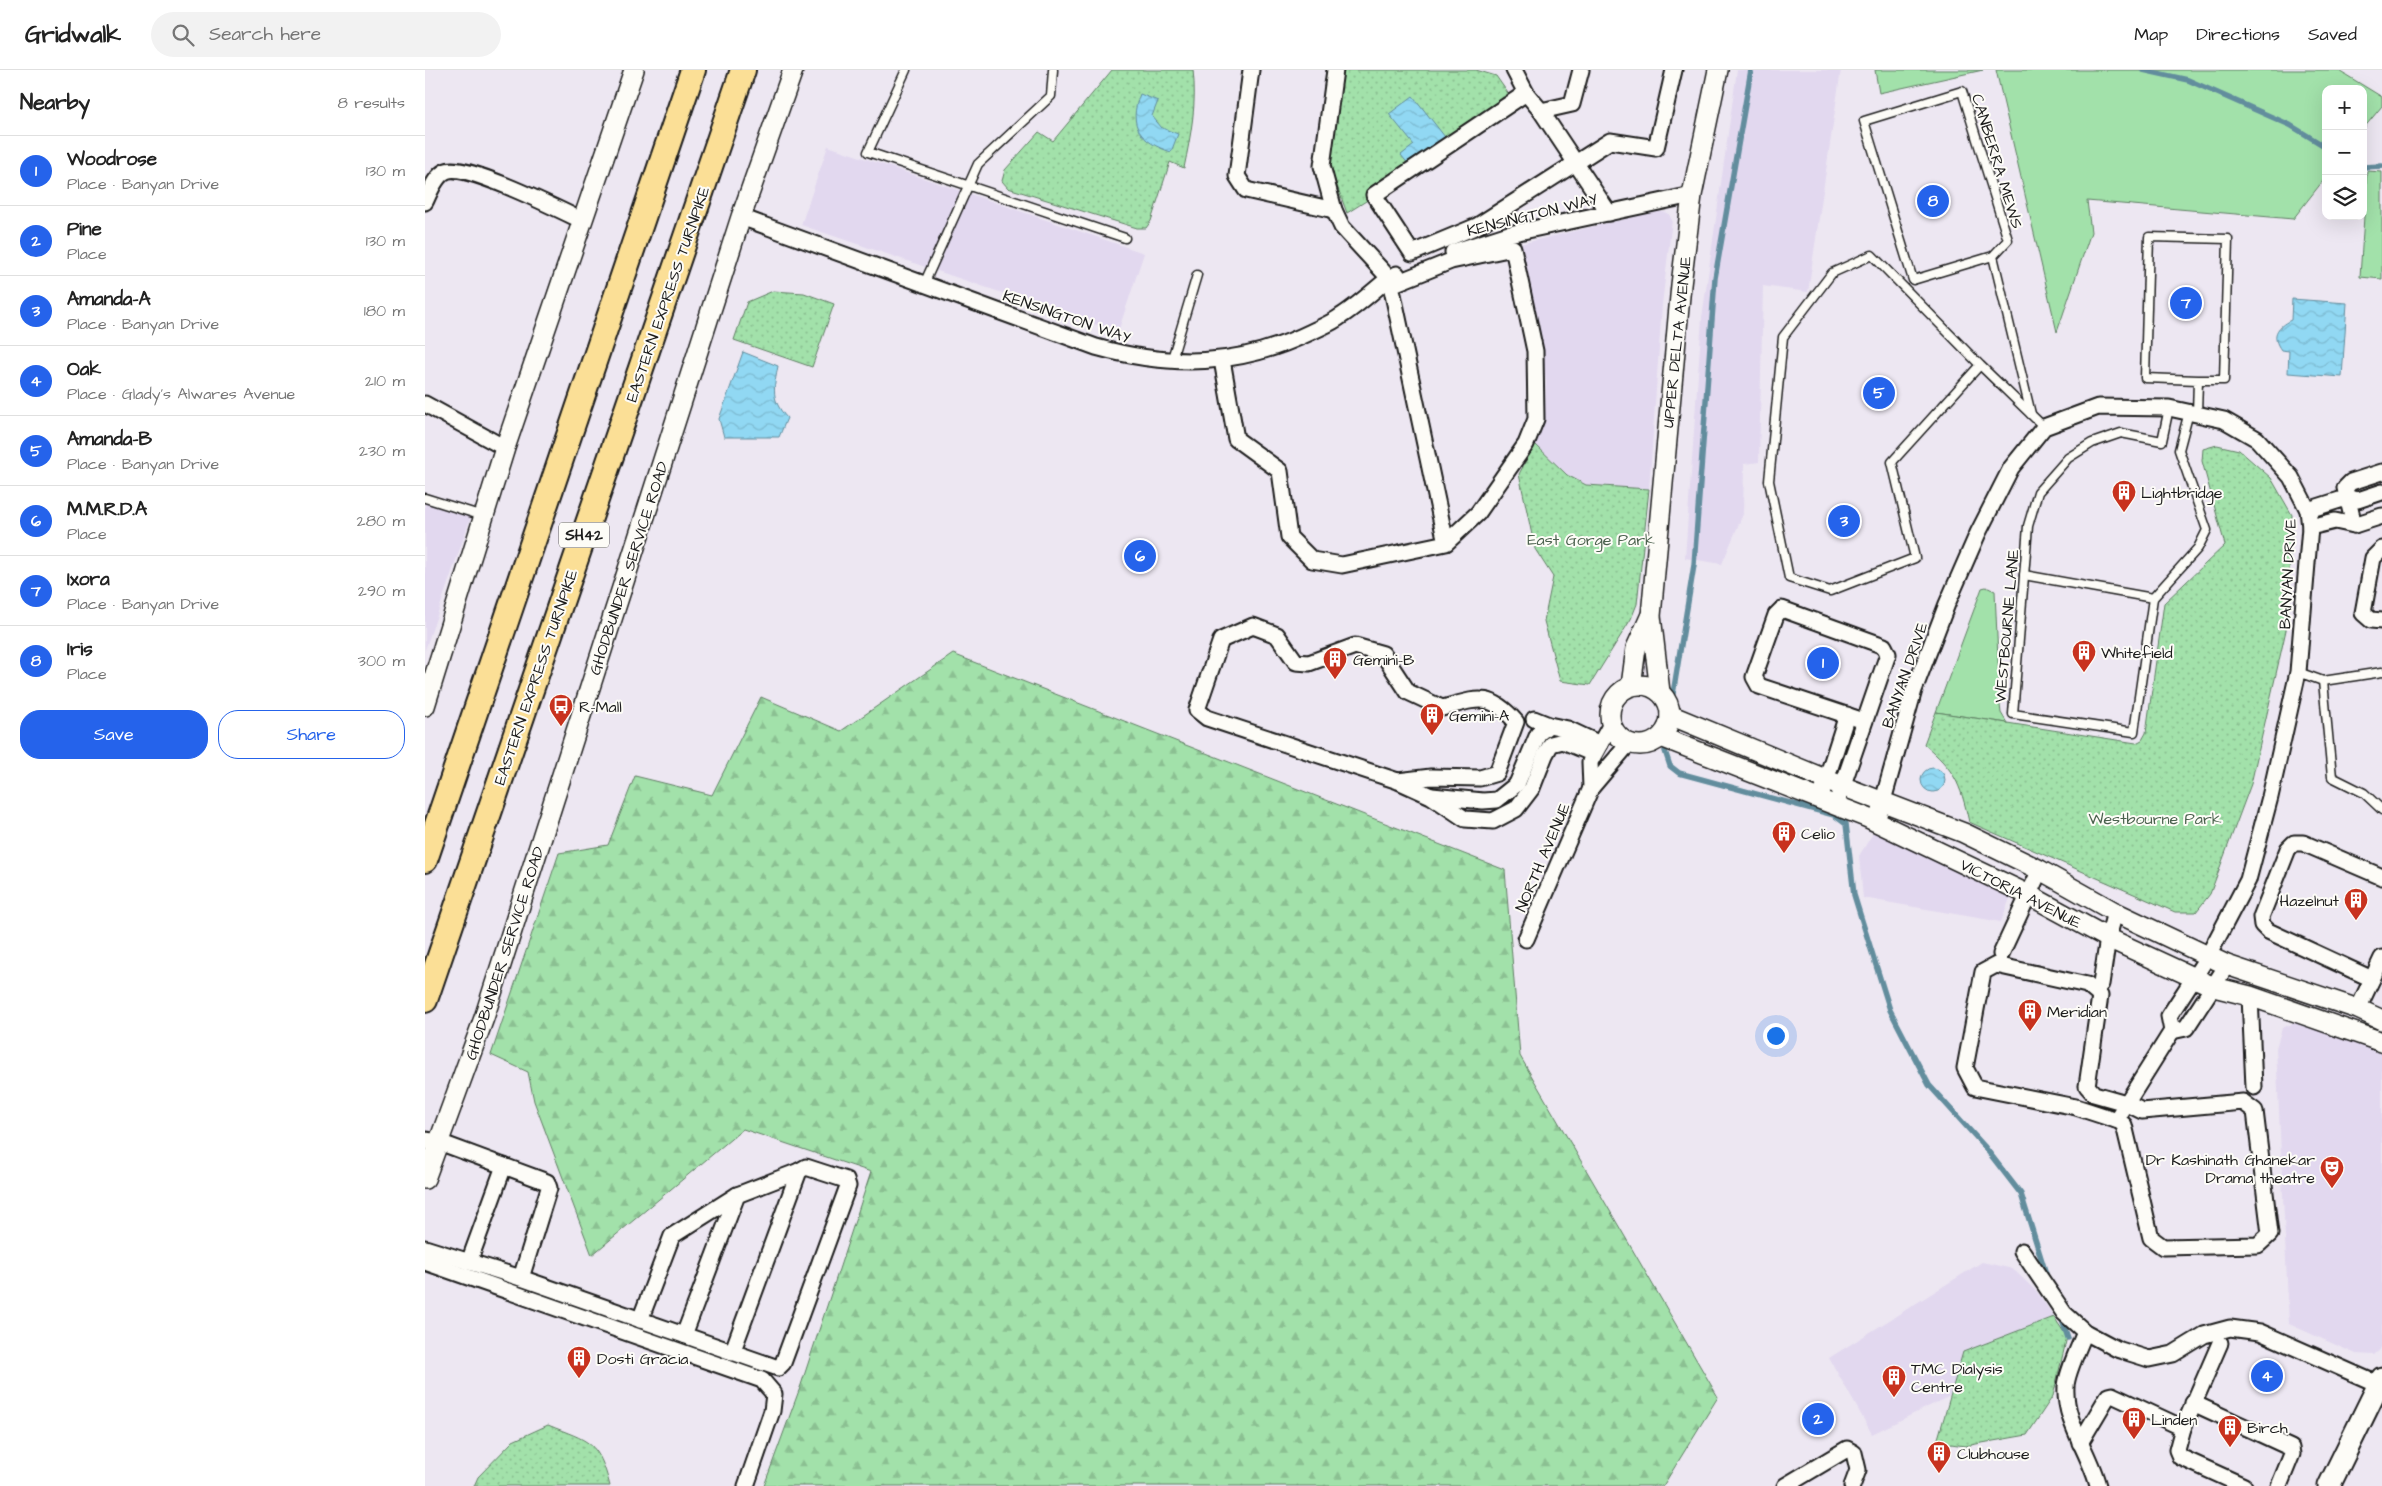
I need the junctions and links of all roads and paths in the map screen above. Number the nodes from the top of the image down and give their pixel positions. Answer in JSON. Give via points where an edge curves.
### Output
{"nodes":[{"id":1,"x":634,"y":70,"type":"edge"},
{"id":2,"x":693,"y":70,"type":"edge"},
{"id":3,"x":743,"y":70,"type":"edge"},
{"id":4,"x":793,"y":70,"type":"edge"},
{"id":5,"x":906,"y":70,"type":"edge"},
{"id":6,"x":1053,"y":70,"type":"edge"},
{"id":7,"x":1251,"y":70,"type":"edge"},
{"id":8,"x":1335,"y":70,"type":"edge"},
{"id":9,"x":1514,"y":70,"type":"edge"},
{"id":10,"x":1581,"y":70,"type":"edge"},
{"id":11,"x":1674,"y":70,"type":"edge"},
{"id":12,"x":1718,"y":70,"type":"edge"},
{"id":13,"x":1526,"y":93,"type":"junction"},
{"id":14,"x":1541,"y":111,"type":"junction"},
{"id":15,"x":1576,"y":163,"type":"junction"},
{"id":16,"x":967,"y":186,"type":"junction"},
{"id":17,"x":1692,"y":195,"type":"junction"},
{"id":18,"x":425,"y":202,"type":"edge"},
{"id":19,"x":1334,"y":210,"type":"junction"},
{"id":20,"x":1609,"y":213,"type":"junction"},
{"id":21,"x":741,"y":217,"type":"junction"},
{"id":22,"x":583,"y":221,"type":"junction"},
{"id":23,"x":1125,"y":238,"type":"dead end"},
{"id":24,"x":1993,"y":256,"type":"junction"},
{"id":25,"x":1197,"y":275,"type":"dead end"},
{"id":26,"x":1389,"y":278,"type":"junction"},
{"id":27,"x":924,"y":284,"type":"junction"},
{"id":28,"x":1222,"y":360,"type":"junction"},
{"id":29,"x":1171,"y":362,"type":"junction"},
{"id":30,"x":1980,"y":365,"type":"junction"},
{"id":31,"x":2198,"y":380,"type":"junction"},
{"id":32,"x":425,"y":404,"type":"edge"},
{"id":33,"x":2169,"y":408,"type":"junction"},
{"id":34,"x":2193,"y":413,"type":"junction"},
{"id":35,"x":2031,"y":414,"type":"junction"},
{"id":36,"x":2045,"y":427,"type":"junction"},
{"id":37,"x":505,"y":448,"type":"junction"},
{"id":38,"x":2382,"y":472,"type":"edge"},
{"id":39,"x":2382,"y":492,"type":"edge"},
{"id":40,"x":425,"y":498,"type":"edge"},
{"id":41,"x":2346,"y":498,"type":"junction"},
{"id":42,"x":2308,"y":510,"type":"junction"},
{"id":43,"x":484,"y":516,"type":"junction"},
{"id":44,"x":2382,"y":516,"type":"edge"},
{"id":45,"x":2354,"y":525,"type":"junction"},
{"id":46,"x":2309,"y":527,"type":"junction"},
{"id":47,"x":1445,"y":542,"type":"junction"},
{"id":48,"x":2382,"y":549,"type":"edge"},
{"id":49,"x":2024,"y":575,"type":"junction"},
{"id":50,"x":2153,"y":598,"type":"junction"},
{"id":51,"x":1651,"y":616,"type":"junction"},
{"id":52,"x":2382,"y":621,"type":"edge"},
{"id":53,"x":2298,"y":672,"type":"junction"},
{"id":54,"x":2382,"y":672,"type":"edge"},
{"id":55,"x":2323,"y":681,"type":"junction"},
{"id":56,"x":1631,"y":686,"type":"junction"},
{"id":57,"x":1660,"y":692,"type":"junction"},
{"id":58,"x":425,"y":706,"type":"edge"},
{"id":59,"x":1670,"y":715,"type":"junction"},
{"id":60,"x":1847,"y":715,"type":"junction"},
{"id":61,"x":1534,"y":719,"type":"dead end"},
{"id":62,"x":1864,"y":721,"type":"junction"},
{"id":63,"x":1549,"y":724,"type":"junction"},
{"id":64,"x":1611,"y":724,"type":"junction"},
{"id":65,"x":1661,"y":737,"type":"junction"},
{"id":66,"x":1629,"y":742,"type":"junction"},
{"id":67,"x":1541,"y":748,"type":"junction"},
{"id":68,"x":1597,"y":749,"type":"junction"},
{"id":69,"x":1762,"y":753,"type":"junction"},
{"id":70,"x":1753,"y":773,"type":"junction"},
{"id":71,"x":1398,"y":781,"type":"junction"},
{"id":72,"x":1834,"y":783,"type":"junction"},
{"id":73,"x":1591,"y":788,"type":"junction"},
{"id":74,"x":1431,"y":796,"type":"junction"},
{"id":75,"x":1828,"y":802,"type":"junction"},
{"id":76,"x":1884,"y":802,"type":"junction"},
{"id":77,"x":2382,"y":810,"type":"edge"},
{"id":78,"x":1877,"y":822,"type":"junction"},
{"id":79,"x":1965,"y":833,"type":"junction"},
{"id":80,"x":1953,"y":858,"type":"junction"},
{"id":81,"x":425,"y":860,"type":"edge"},
{"id":82,"x":2040,"y":870,"type":"junction"},
{"id":83,"x":2382,"y":877,"type":"edge"},
{"id":84,"x":2029,"y":895,"type":"junction"},
{"id":85,"x":2115,"y":912,"type":"junction"},
{"id":86,"x":2108,"y":938,"type":"junction"},
{"id":87,"x":1526,"y":939,"type":"dead end"},
{"id":88,"x":2001,"y":954,"type":"dead end"},
{"id":89,"x":2208,"y":956,"type":"junction"},
{"id":90,"x":2382,"y":958,"type":"edge"},
{"id":91,"x":2227,"y":965,"type":"junction"},
{"id":92,"x":2195,"y":978,"type":"junction"},
{"id":93,"x":2372,"y":979,"type":"junction"},
{"id":94,"x":2101,"y":984,"type":"dead end"},
{"id":95,"x":2214,"y":987,"type":"junction"},
{"id":96,"x":2250,"y":996,"type":"junction"},
{"id":97,"x":425,"y":1000,"type":"edge"},
{"id":98,"x":2358,"y":1009,"type":"junction"},
{"id":99,"x":2382,"y":1020,"type":"edge"},
{"id":100,"x":2172,"y":1031,"type":"junction"},
{"id":101,"x":2382,"y":1042,"type":"edge"},
{"id":102,"x":2254,"y":1087,"type":"dead end"},
{"id":103,"x":2126,"y":1103,"type":"junction"},
{"id":104,"x":2116,"y":1120,"type":"junction"},
{"id":105,"x":432,"y":1141,"type":"edge"},
{"id":106,"x":504,"y":1166,"type":"junction"},
{"id":107,"x":799,"y":1171,"type":"junction"},
{"id":108,"x":425,"y":1179,"type":"edge"},
{"id":109,"x":737,"y":1195,"type":"junction"},
{"id":110,"x":425,"y":1248,"type":"edge"},
{"id":111,"x":2021,"y":1251,"type":"dead end"},
{"id":112,"x":425,"y":1262,"type":"edge"},
{"id":113,"x":469,"y":1262,"type":"junction"},
{"id":114,"x":521,"y":1278,"type":"junction"},
{"id":115,"x":640,"y":1320,"type":"junction"},
{"id":116,"x":2085,"y":1332,"type":"junction"},
{"id":117,"x":684,"y":1335,"type":"junction"},
{"id":118,"x":2220,"y":1343,"type":"dead end"},
{"id":119,"x":732,"y":1353,"type":"junction"},
{"id":120,"x":2381,"y":1382,"type":"edge"},
{"id":121,"x":2193,"y":1403,"type":"junction"},
{"id":122,"x":2183,"y":1428,"type":"junction"},
{"id":123,"x":2080,"y":1443,"type":"junction"},
{"id":124,"x":746,"y":1486,"type":"edge"},
{"id":125,"x":1785,"y":1486,"type":"edge"},
{"id":126,"x":1852,"y":1486,"type":"edge"},
{"id":127,"x":2098,"y":1486,"type":"edge"},
{"id":128,"x":2244,"y":1486,"type":"edge"},
{"id":129,"x":2279,"y":1486,"type":"edge"},
{"id":130,"x":2329,"y":1486,"type":"edge"}],
"edges":[{"from":1,"to":22,"type":"street"},
{"from":2,"to":81,"type":"main road","number":"SH42"},
{"from":3,"to":97,"type":"main road","name":"EASTERN EXPRESS TURNPIKE","number":"SH42"},
{"from":4,"to":21,"type":"street","name":"GHODBUNDER SERVICE ROAD"},
{"from":5,"to":16,"type":"lane","via":[[868,152]]},
{"from":6,"to":16,"type":"lane","via":[[1051,96],[978,164]]},
{"from":7,"to":19,"type":"street","via":[[1237,176],[1246,190]]},
{"from":8,"to":19,"type":"street","via":[[1323,166]]},
{"from":9,"to":13,"type":"street"},
{"from":10,"to":14,"type":"street","via":[[1572,104]]},
{"from":11,"to":15,"type":"street","via":[[1656,148],[1610,141]]},
{"from":12,"to":17,"type":"street","name":"UPPER DELTA AVENUE"},
{"from":13,"to":14,"type":"street"},
{"from":13,"to":15,"type":"street","via":[[1374,196],[1412,253],[1477,226]]},
{"from":14,"to":15,"type":"street"},
{"from":15,"to":20,"type":"street"},
{"from":16,"to":23,"type":"lane"},
{"from":16,"to":27,"type":"lane"},
{"from":17,"to":20,"type":"street","name":"KENSINGTON WAY"},
{"from":17,"to":51,"type":"street","name":"UPPER DELTA AVENUE"},
{"from":18,"to":22,"type":"street","via":[[437,179],[451,170],[481,176]]},
{"from":19,"to":26,"type":"street","via":[[1342,227]]},
{"from":20,"to":26,"type":"street","name":"KENSINGTON WAY","via":[[1509,234],[1423,262]]},
{"from":21,"to":27,"type":"street","name":"KENSINGTON WAY"},
{"from":21,"to":105,"type":"street","name":"GHODBUNDER SERVICE ROAD","via":[[484,1018]]},
{"from":22,"to":37,"type":"street"},
{"from":24,"to":24,"type":"lane","name":"CANBERRA MEWS","via":[[1913,280],[1864,121],[1963,91],[2008,240]]},
{"from":24,"to":35,"type":"lane"},
{"from":25,"to":29,"type":"lane"},
{"from":26,"to":28,"type":"street","name":"KENSINGTON WAY","via":[[1340,317],[1283,345]]},
{"from":27,"to":29,"type":"street","name":"KENSINGTON WAY","via":[[1096,347],[1133,357]]},
{"from":28,"to":29,"type":"street","name":"KENSINGTON WAY"},
{"from":28,"to":47,"type":"street","via":[[1235,439],[1280,471],[1289,537],[1311,560],[1342,565]]},
{"from":30,"to":30,"type":"lane","via":[[1872,255],[1832,273],[1783,337],[1769,481],[1789,578],[1830,591],[1915,558],[1892,462]]},
{"from":30,"to":35,"type":"lane"},
{"from":31,"to":31,"type":"lane","via":[[2224,380],[2228,239],[2149,237],[2145,378]]},
{"from":31,"to":34,"type":"lane"},
{"from":32,"to":37,"type":"street"},
{"from":33,"to":34,"type":"street","name":"BANYAN DRIVE"},
{"from":33,"to":36,"type":"street","name":"BANYAN DRIVE","via":[[2099,407]]},
{"from":33,"to":49,"type":"lane","name":"WESTBOURNE LANE","via":[[2162,441],[2121,433],[2092,442],[2068,458],[2038,492],[2028,526]]},
{"from":34,"to":42,"type":"street","name":"BANYAN DRIVE","via":[[2224,420],[2257,439],[2291,477]]},
{"from":34,"to":50,"type":"lane","via":[[2179,450],[2207,530],[2198,548]]},
{"from":35,"to":36,"type":"lane"},
{"from":36,"to":76,"type":"street","name":"BANYAN DRIVE","via":[[2011,468],[1947,604],[1914,690]]},
{"from":37,"to":43,"type":"street"},
{"from":38,"to":41,"type":"street","via":[[2351,482],[2345,488]]},
{"from":39,"to":41,"type":"street","via":[[2358,500]]},
{"from":40,"to":43,"type":"lane"},
{"from":41,"to":42,"type":"street"},
{"from":41,"to":45,"type":"street"},
{"from":42,"to":46,"type":"street","name":"BANYAN DRIVE"},
{"from":43,"to":58,"type":"street"},
{"from":44,"to":45,"type":"street"},
{"from":45,"to":46,"type":"street","via":[[2335,521]]},
{"from":46,"to":53,"type":"street","name":"BANYAN DRIVE"},
{"from":47,"to":47,"type":"street","via":[[1391,285],[1451,261],[1513,248],[1535,351],[1536,419],[1526,444],[1478,513]]},
{"from":48,"to":52,"type":"street","via":[[2373,558],[2363,613],[2371,620]]},
{"from":49,"to":50,"type":"lane"},
{"from":49,"to":50,"type":"lane","name":"WESTBOURNE LANE","via":[[2013,714],[2134,732]]},
{"from":51,"to":56,"type":"street","name":"UPPER DELTA AVENUE","via":[[1636,648]]},
{"from":51,"to":57,"type":"street","name":"UPPER DELTA AVENUE"},
{"from":53,"to":55,"type":"lane"},
{"from":53,"to":89,"type":"street","name":"BANYAN DRIVE","via":[[2248,880]]},
{"from":54,"to":55,"type":"lane"},
{"from":55,"to":77,"type":"lane","via":[[2332,777],[2364,793]]},
{"from":56,"to":57,"type":"street","via":[[1646,685]]},
{"from":56,"to":64,"type":"street","via":[[1623,689],[1613,701],[1609,716]]},
{"from":57,"to":59,"type":"street"},
{"from":59,"to":65,"type":"street"},
{"from":59,"to":69,"type":"street","name":"VICTORIA AVENUE"},
{"from":60,"to":62,"type":"street"},
{"from":60,"to":62,"type":"street","via":[[1759,686],[1754,677],[1776,615],[1782,609],[1884,646],[1889,654]]},
{"from":60,"to":72,"type":"street"},
{"from":61,"to":63,"type":"street"},
{"from":62,"to":72,"type":"street"},
{"from":63,"to":67,"type":"street","via":[[1538,734]]},
{"from":63,"to":68,"type":"street","via":[[1568,728]]},
{"from":64,"to":66,"type":"street","via":[[1620,737]]},
{"from":64,"to":68,"type":"street"},
{"from":65,"to":66,"type":"street","via":[[1644,744]]},
{"from":65,"to":70,"type":"street","name":"VICTORIA AVENUE"},
{"from":66,"to":73,"type":"street"},
{"from":67,"to":68,"type":"street","via":[[1563,741]]},
{"from":67,"to":74,"type":"street","via":[[1517,784],[1497,800]]},
{"from":67,"to":74,"type":"street","via":[[1532,788],[1516,809],[1493,821],[1465,818]]},
{"from":68,"to":73,"type":"street","via":[[1589,762]]},
{"from":69,"to":70,"type":"street"},
{"from":69,"to":72,"type":"street","name":"VICTORIA AVENUE"},
{"from":70,"to":75,"type":"street","name":"VICTORIA AVENUE"},
{"from":71,"to":71,"type":"street","via":[[1431,777],[1480,778],[1497,773],[1516,722],[1505,709],[1481,698],[1441,708],[1408,692],[1383,654],[1355,646],[1309,664],[1296,662],[1277,635],[1253,626],[1221,640],[1197,710],[1207,718]]},
{"from":71,"to":74,"type":"street"},
{"from":72,"to":75,"type":"street"},
{"from":72,"to":76,"type":"street","name":"VICTORIA AVENUE"},
{"from":73,"to":87,"type":"street","name":"NORTH AVENUE"},
{"from":75,"to":78,"type":"street","name":"VICTORIA AVENUE"},
{"from":76,"to":78,"type":"street","name":"BANYAN DRIVE"},
{"from":76,"to":79,"type":"street","name":"VICTORIA AVENUE"},
{"from":78,"to":80,"type":"street","name":"VICTORIA AVENUE"},
{"from":79,"to":80,"type":"street"},
{"from":79,"to":82,"type":"street","name":"VICTORIA AVENUE"},
{"from":80,"to":84,"type":"street","name":"VICTORIA AVENUE"},
{"from":82,"to":84,"type":"street"},
{"from":82,"to":85,"type":"street","name":"VICTORIA AVENUE"},
{"from":83,"to":93,"type":"street","via":[[2303,843],[2295,843],[2288,849],[2261,917],[2262,925],[2268,931]]},
{"from":84,"to":86,"type":"street","name":"VICTORIA AVENUE"},
{"from":84,"to":88,"type":"street"},
{"from":85,"to":86,"type":"street"},
{"from":85,"to":89,"type":"street","name":"VICTORIA AVENUE"},
{"from":86,"to":92,"type":"street","name":"VICTORIA AVENUE"},
{"from":86,"to":94,"type":"street"},
{"from":89,"to":91,"type":"street","name":"VICTORIA AVENUE"},
{"from":89,"to":92,"type":"street","name":"BANYAN DRIVE"},
{"from":90,"to":93,"type":"street"},
{"from":91,"to":95,"type":"street"},
{"from":91,"to":98,"type":"street","name":"VICTORIA AVENUE"},
{"from":92,"to":95,"type":"street","name":"VICTORIA AVENUE"},
{"from":92,"to":100,"type":"street","name":"BANYAN DRIVE","via":[[2169,1016]]},
{"from":93,"to":98,"type":"street"},
{"from":95,"to":96,"type":"street","name":"VICTORIA AVENUE"},
{"from":95,"to":100,"type":"street","via":[[2186,1028]]},
{"from":96,"to":101,"type":"street","name":"VICTORIA AVENUE"},
{"from":96,"to":102,"type":"street"},
{"from":98,"to":99,"type":"street","name":"VICTORIA AVENUE"},
{"from":100,"to":103,"type":"street"},
{"from":103,"to":104,"type":"street"},
{"from":103,"to":104,"type":"street","via":[[2142,1112],[2243,1102],[2255,1111],[2269,1234],[2258,1245],[2163,1247],[2157,1243],[2151,1238],[2124,1125]]},
{"from":103,"to":104,"type":"street","via":[[2094,1094],[2087,1086],[2100,996],[2087,985],[1996,965],[1983,972],[1965,1068],[1975,1087],[2076,1107]]},
{"from":105,"to":106,"type":"street"},
{"from":105,"to":108,"type":"street","name":"GHODBUNDER SERVICE ROAD"},
{"from":106,"to":113,"type":"street"},
{"from":106,"to":114,"type":"street","via":[[547,1182],[549,1188]]},
{"from":107,"to":109,"type":"street"},
{"from":107,"to":119,"type":"street"},
{"from":107,"to":119,"type":"street","via":[[806,1167],[846,1180],[848,1186],[790,1344],[778,1368]]},
{"from":109,"to":115,"type":"street","via":[[671,1236]]},
{"from":109,"to":117,"type":"street"},
{"from":110,"to":113,"type":"street"},
{"from":111,"to":116,"type":"street","via":[[2063,1313]]},
{"from":112,"to":124,"type":"street","via":[[762,1380],[773,1394],[772,1411]]},
{"from":113,"to":114,"type":"street"},
{"from":114,"to":115,"type":"street"},
{"from":115,"to":117,"type":"street"},
{"from":116,"to":120,"type":"street","via":[[2117,1349],[2149,1359],[2173,1354],[2204,1335],[2230,1328],[2260,1332]]},
{"from":116,"to":123,"type":"street","via":[[2065,1386],[2068,1408]]},
{"from":117,"to":119,"type":"street"},
{"from":118,"to":121,"type":"street"},
{"from":120,"to":130,"type":"main road"},
{"from":121,"to":122,"type":"street"},
{"from":121,"to":129,"type":"street","via":[[2291,1448],[2292,1454]]},
{"from":122,"to":123,"type":"street","via":[[2112,1395],[2108,1396]]},
{"from":122,"to":128,"type":"street","via":[[2177,1450],[2180,1457]]},
{"from":123,"to":127,"type":"street"},
{"from":125,"to":126,"type":"street","via":[[1847,1449],[1854,1454],[1858,1470]]}]}
